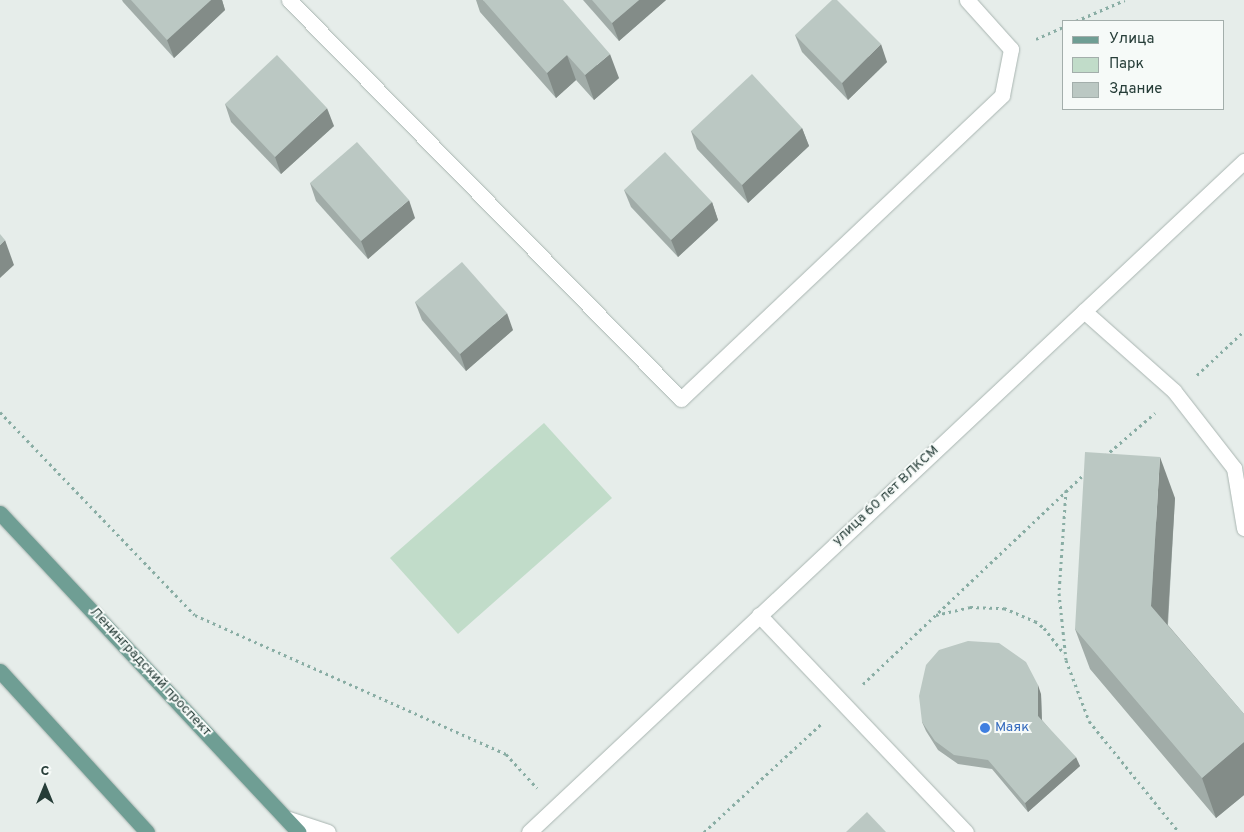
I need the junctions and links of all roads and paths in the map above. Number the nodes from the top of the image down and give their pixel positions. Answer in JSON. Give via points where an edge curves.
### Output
{"nodes":[{"id":1,"x":289,"y":0,"type":"edge"},
{"id":2,"x":967,"y":0,"type":"edge"},
{"id":3,"x":1124,"y":0,"type":"edge"},
{"id":4,"x":1078,"y":20,"type":"edge"},
{"id":5,"x":1244,"y":161,"type":"edge"},
{"id":6,"x":1084,"y":311,"type":"junction"},
{"id":7,"x":1244,"y":331,"type":"edge"},
{"id":8,"x":1176,"y":394,"type":"junction"},
{"id":9,"x":0,"y":412,"type":"edge"},
{"id":10,"x":1103,"y":458,"type":"edge"},
{"id":11,"x":1088,"y":471,"type":"edge"},
{"id":12,"x":1066,"y":490,"type":"junction"},
{"id":13,"x":0,"y":513,"type":"edge"},
{"id":14,"x":1244,"y":528,"type":"edge"},
{"id":15,"x":759,"y":615,"type":"junction"},
{"id":16,"x":936,"y":615,"type":"junction"},
{"id":17,"x":1066,"y":656,"type":"junction"},
{"id":18,"x":0,"y":671,"type":"edge"},
{"id":19,"x":842,"y":704,"type":"junction"},
{"id":20,"x":556,"y":807,"type":"junction"},
{"id":21,"x":286,"y":818,"type":"junction"},
{"id":22,"x":147,"y":832,"type":"edge"},
{"id":23,"x":299,"y":832,"type":"edge"},
{"id":24,"x":328,"y":832,"type":"edge"},
{"id":25,"x":528,"y":832,"type":"edge"},
{"id":26,"x":704,"y":832,"type":"edge"},
{"id":27,"x":966,"y":832,"type":"edge"},
{"id":28,"x":1179,"y":832,"type":"edge"}],
"edges":[{"from":1,"to":2,"type":"street","via":[[681,399],[1002,95],[1011,49]]},
{"from":3,"to":4,"type":"path"},
{"from":5,"to":6,"type":"street","name":"улица 60 лет ВЛКСМ"},
{"from":6,"to":8,"type":"street"},
{"from":6,"to":15,"type":"street","name":"улица 60 лет ВЛКСМ"},
{"from":7,"to":8,"type":"path"},
{"from":8,"to":10,"type":"path"},
{"from":8,"to":14,"type":"street","via":[[1234,468]]},
{"from":9,"to":20,"type":"path","via":[[195,616],[506,754]]},
{"from":11,"to":12,"type":"path"},
{"from":12,"to":16,"type":"path"},
{"from":12,"to":17,"type":"path","via":[[1059,594]]},
{"from":13,"to":21,"type":"main road","name":"Ленинградский проспект"},
{"from":15,"to":19,"type":"street"},
{"from":15,"to":20,"type":"street","name":"улица 60 лет ВЛКСМ"},
{"from":16,"to":17,"type":"path","via":[[970,607],[1004,608],[1044,628]]},
{"from":16,"to":19,"type":"path"},
{"from":17,"to":28,"type":"path","via":[[1089,721]]},
{"from":18,"to":22,"type":"main road"},
{"from":19,"to":26,"type":"path"},
{"from":19,"to":27,"type":"street"},
{"from":20,"to":25,"type":"street","name":"улица 60 лет ВЛКСМ"},
{"from":21,"to":23,"type":"main road","name":"Ленинградский проспект"},
{"from":21,"to":24,"type":"street"}]}
